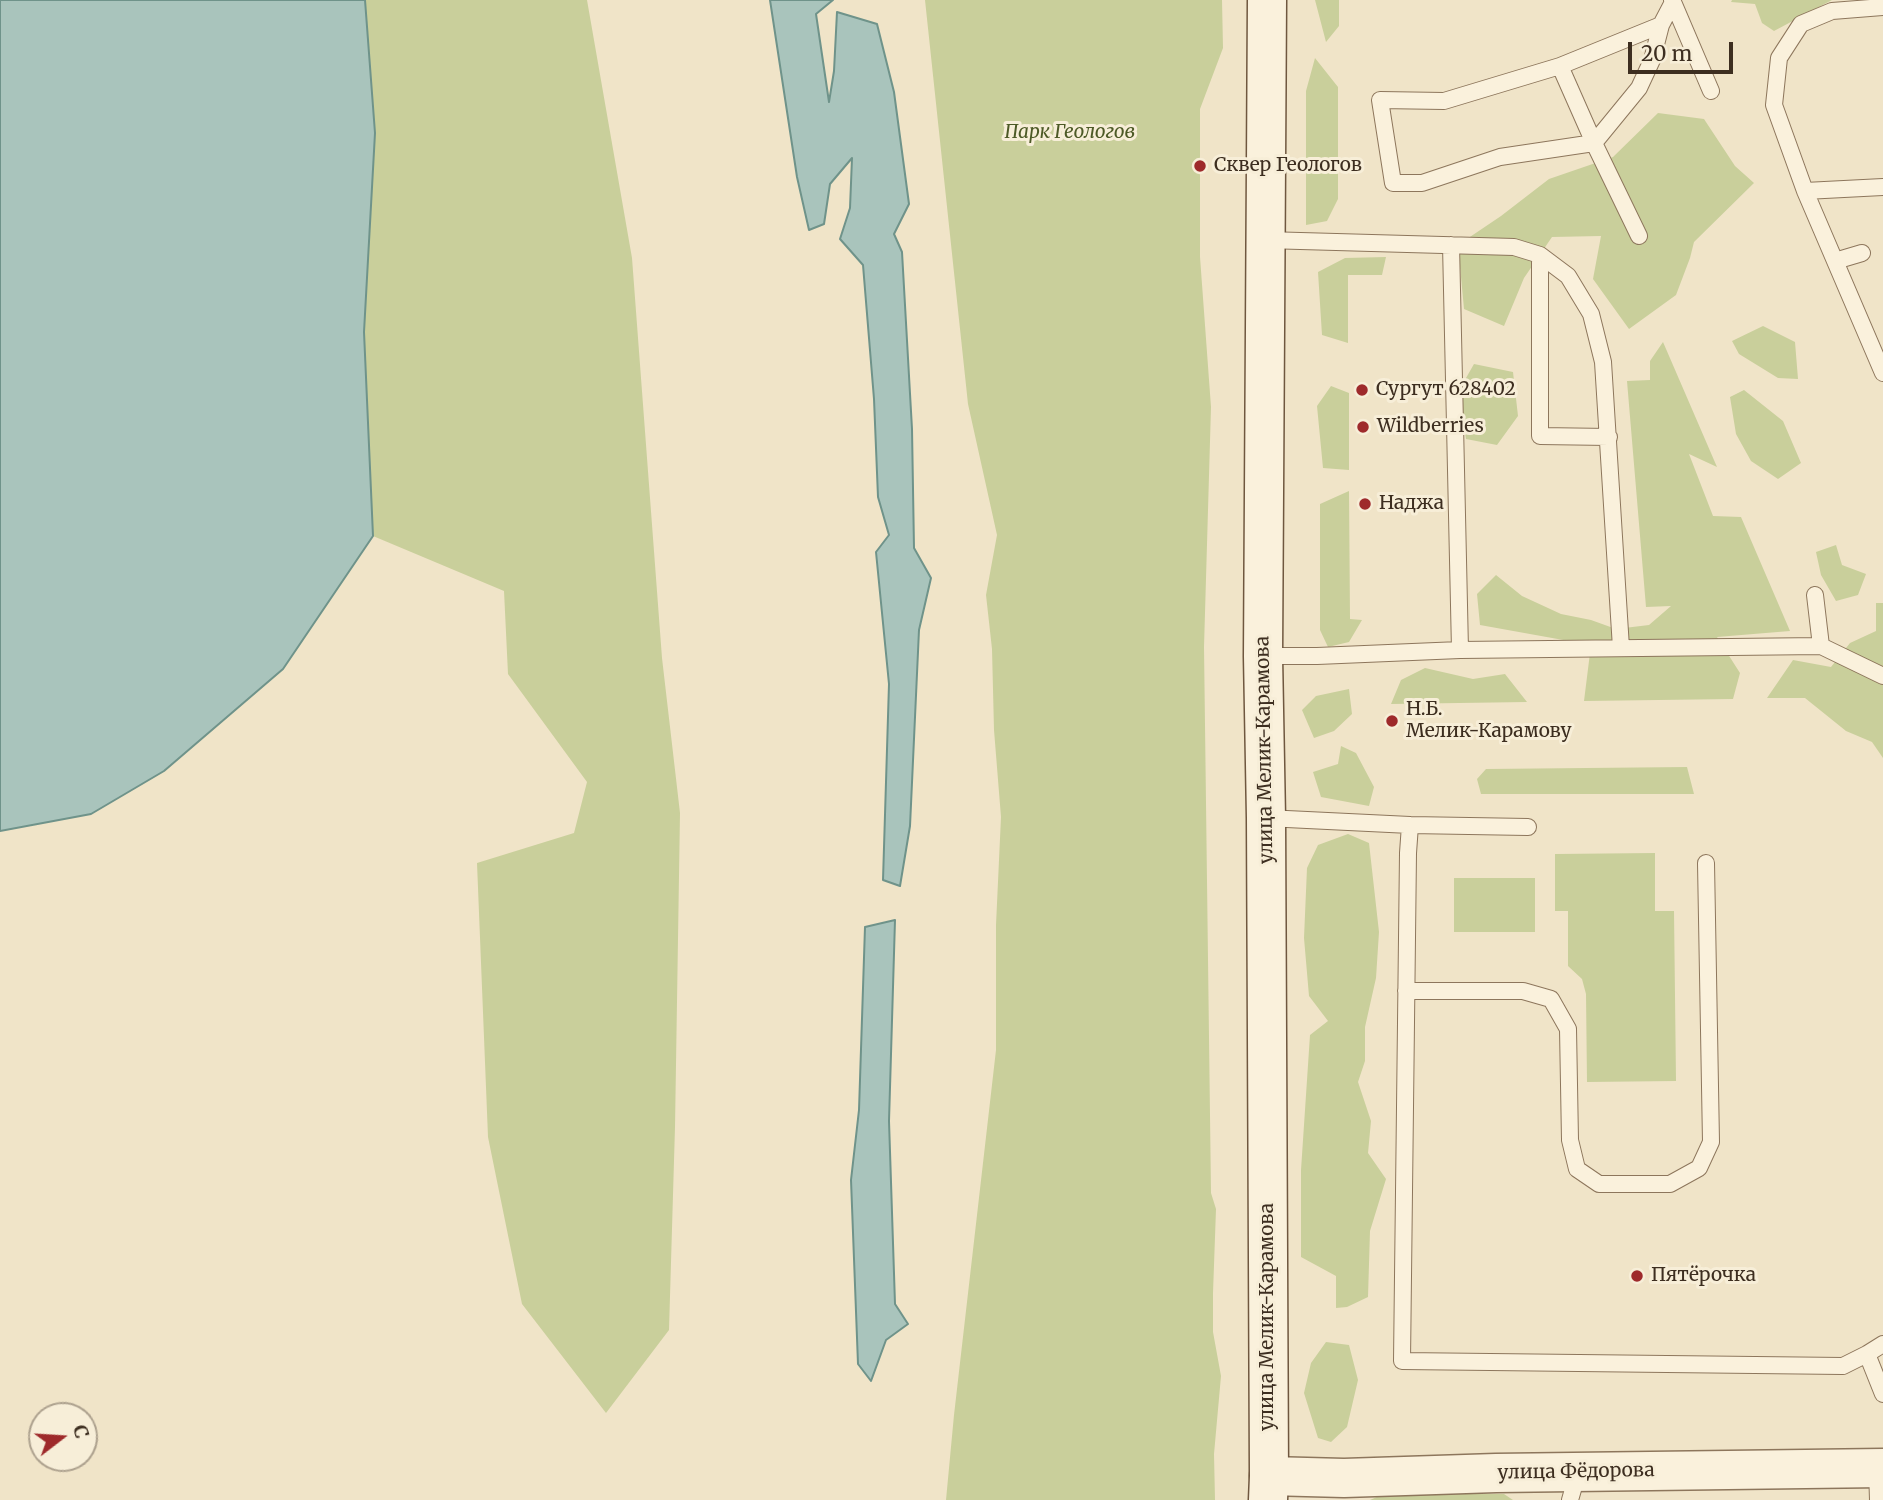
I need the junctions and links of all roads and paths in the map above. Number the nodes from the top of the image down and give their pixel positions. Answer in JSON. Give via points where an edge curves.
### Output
{"nodes":[{"id":1,"x":1267,"y":0,"type":"edge"},
{"id":2,"x":1672,"y":1,"type":"edge"},
{"id":3,"x":1883,"y":8,"type":"edge"},
{"id":4,"x":1661,"y":25,"type":"junction"},
{"id":5,"x":1560,"y":66,"type":"junction"},
{"id":6,"x":1711,"y":91,"type":"dead end"},
{"id":7,"x":1594,"y":143,"type":"junction"},
{"id":8,"x":1883,"y":187,"type":"edge"},
{"id":9,"x":1805,"y":191,"type":"junction"},
{"id":10,"x":1639,"y":236,"type":"dead end"},
{"id":11,"x":1265,"y":240,"type":"junction"},
{"id":12,"x":1451,"y":245,"type":"junction"},
{"id":13,"x":1861,"y":253,"type":"dead end"},
{"id":14,"x":1540,"y":255,"type":"junction"},
{"id":15,"x":1835,"y":261,"type":"junction"},
{"id":16,"x":1883,"y":373,"type":"edge"},
{"id":17,"x":1609,"y":437,"type":"junction"},
{"id":18,"x":1815,"y":595,"type":"dead end"},
{"id":19,"x":1821,"y":646,"type":"junction"},
{"id":20,"x":1621,"y":648,"type":"junction"},
{"id":21,"x":1460,"y":650,"type":"junction"},
{"id":22,"x":1264,"y":656,"type":"junction"},
{"id":23,"x":1883,"y":676,"type":"edge"},
{"id":24,"x":1266,"y":818,"type":"junction"},
{"id":25,"x":1410,"y":825,"type":"junction"},
{"id":26,"x":1528,"y":827,"type":"dead end"},
{"id":27,"x":1706,"y":863,"type":"dead end"},
{"id":28,"x":1406,"y":991,"type":"junction"},
{"id":29,"x":1883,"y":1344,"type":"edge"},
{"id":30,"x":1867,"y":1354,"type":"junction"},
{"id":31,"x":1883,"y":1394,"type":"edge"},
{"id":32,"x":1879,"y":1479,"type":"edge"},
{"id":33,"x":1574,"y":1486,"type":"edge"},
{"id":34,"x":1268,"y":1488,"type":"edge"}],
"edges":[{"from":1,"to":11,"type":"main road","name":"улица Мелик-Карамова"},
{"from":2,"to":4,"type":"lane"},
{"from":2,"to":6,"type":"lane"},
{"from":3,"to":9,"type":"lane","via":[[1832,11],[1801,24],[1779,58],[1774,105]]},
{"from":4,"to":5,"type":"lane"},
{"from":4,"to":7,"type":"lane","via":[[1639,88]]},
{"from":5,"to":7,"type":"lane"},
{"from":5,"to":7,"type":"lane","via":[[1444,101],[1380,100],[1393,183],[1422,183],[1500,157]]},
{"from":7,"to":10,"type":"lane"},
{"from":8,"to":9,"type":"lane"},
{"from":9,"to":15,"type":"lane"},
{"from":11,"to":12,"type":"lane"},
{"from":11,"to":22,"type":"main road","name":"улица Мелик-Карамова"},
{"from":12,"to":14,"type":"lane","via":[[1514,247]]},
{"from":12,"to":21,"type":"lane"},
{"from":13,"to":15,"type":"lane"},
{"from":14,"to":17,"type":"lane","via":[[1568,275],[1591,314],[1603,362]]},
{"from":14,"to":17,"type":"lane","via":[[1540,436]]},
{"from":15,"to":16,"type":"lane"},
{"from":17,"to":20,"type":"lane"},
{"from":18,"to":19,"type":"lane"},
{"from":19,"to":20,"type":"lane"},
{"from":19,"to":23,"type":"lane"},
{"from":20,"to":21,"type":"lane"},
{"from":21,"to":22,"type":"lane"},
{"from":22,"to":24,"type":"main road","name":"улица Мелик-Карамова"},
{"from":24,"to":25,"type":"lane"},
{"from":24,"to":34,"type":"main road","name":"улица Мелик-Карамова"},
{"from":25,"to":26,"type":"lane"},
{"from":25,"to":28,"type":"lane"},
{"from":27,"to":28,"type":"lane","via":[[1711,1142],[1699,1168],[1670,1184],[1599,1184],[1577,1169],[1570,1140],[1568,1029],[1551,999],[1523,992]]},
{"from":28,"to":30,"type":"lane","via":[[1402,1361],[1843,1366]]},
{"from":29,"to":30,"type":"lane"},
{"from":30,"to":31,"type":"lane"},
{"from":32,"to":33,"type":"main road","name":"улица Фёдорова"},
{"from":33,"to":34,"type":"main road","name":"улица Фёдорова","via":[[1496,1473],[1344,1478]]}]}
